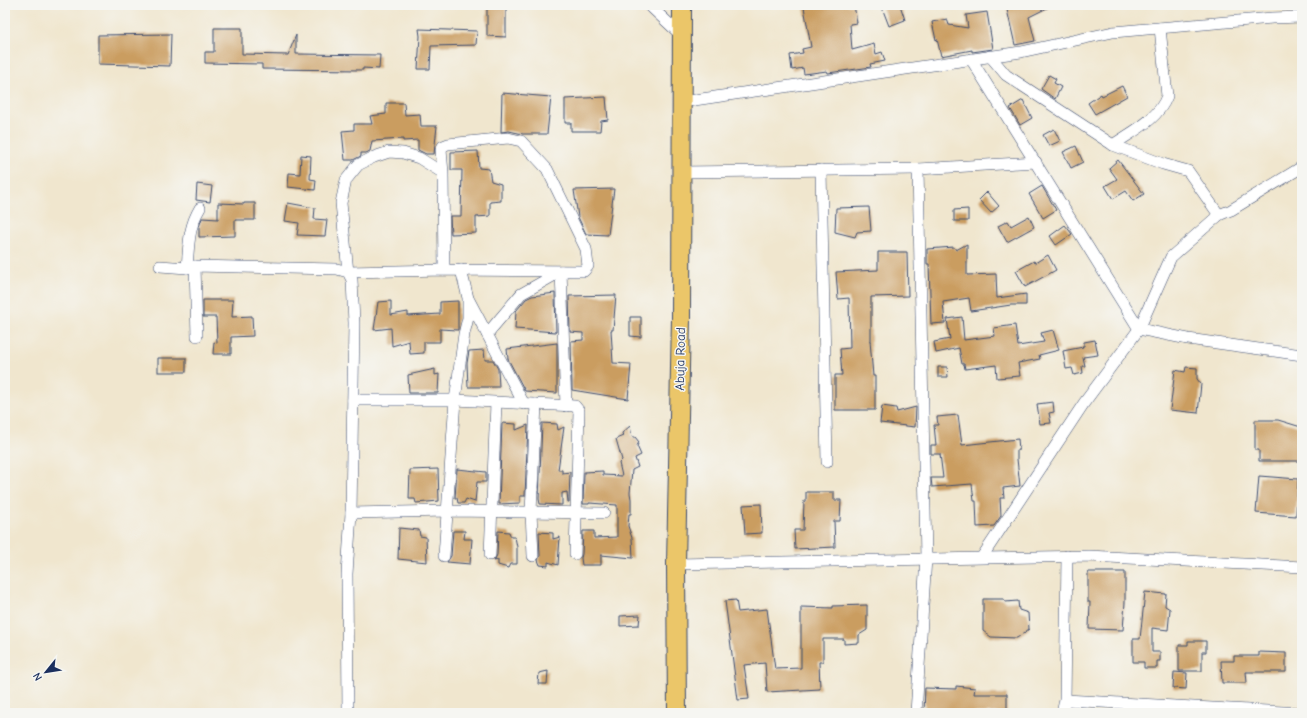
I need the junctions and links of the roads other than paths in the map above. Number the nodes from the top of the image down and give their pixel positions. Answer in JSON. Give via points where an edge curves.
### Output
{"nodes":[{"id":1,"x":649,"y":5,"type":"edge"},
{"id":2,"x":682,"y":5,"type":"edge"},
{"id":3,"x":1302,"y":17,"type":"edge"},
{"id":4,"x":1160,"y":28,"type":"junction"},
{"id":5,"x":681,"y":35,"type":"junction"},
{"id":6,"x":990,"y":56,"type":"junction"},
{"id":7,"x":971,"y":59,"type":"junction"},
{"id":8,"x":681,"y":102,"type":"junction"},
{"id":9,"x":1113,"y":145,"type":"junction"},
{"id":10,"x":1036,"y":162,"type":"junction"},
{"id":11,"x":1302,"y":167,"type":"edge"},
{"id":12,"x":918,"y":168,"type":"junction"},
{"id":13,"x":821,"y":170,"type":"junction"},
{"id":14,"x":681,"y":172,"type":"junction"},
{"id":15,"x":443,"y":173,"type":"junction"},
{"id":16,"x":200,"y":208,"type":"dead end"},
{"id":17,"x":1219,"y":215,"type":"junction"},
{"id":18,"x":160,"y":266,"type":"dead end"},
{"id":19,"x":191,"y":267,"type":"junction"},
{"id":20,"x":444,"y":270,"type":"junction"},
{"id":21,"x":461,"y":270,"type":"junction"},
{"id":22,"x":561,"y":271,"type":"junction"},
{"id":23,"x":348,"y":272,"type":"junction"},
{"id":24,"x":468,"y":298,"type":"junction"},
{"id":25,"x":1139,"y":329,"type":"junction"},
{"id":26,"x":487,"y":334,"type":"junction"},
{"id":27,"x":196,"y":336,"type":"dead end"},
{"id":28,"x":1302,"y":355,"type":"edge"},
{"id":29,"x":353,"y":400,"type":"junction"},
{"id":30,"x":455,"y":400,"type":"junction"},
{"id":31,"x":496,"y":403,"type":"junction"},
{"id":32,"x":524,"y":404,"type":"junction"},
{"id":33,"x":536,"y":404,"type":"junction"},
{"id":34,"x":566,"y":406,"type":"junction"},
{"id":35,"x":827,"y":462,"type":"dead end"},
{"id":36,"x":447,"y":511,"type":"junction"},
{"id":37,"x":491,"y":511,"type":"junction"},
{"id":38,"x":531,"y":512,"type":"junction"},
{"id":39,"x":351,"y":513,"type":"junction"},
{"id":40,"x":576,"y":513,"type":"junction"},
{"id":41,"x":604,"y":513,"type":"dead end"},
{"id":42,"x":575,"y":554,"type":"dead end"},
{"id":43,"x":490,"y":555,"type":"dead end"},
{"id":44,"x":444,"y":556,"type":"dead end"},
{"id":45,"x":533,"y":556,"type":"dead end"},
{"id":46,"x":1067,"y":556,"type":"junction"},
{"id":47,"x":982,"y":557,"type":"junction"},
{"id":48,"x":926,"y":558,"type":"junction"},
{"id":49,"x":676,"y":564,"type":"junction"},
{"id":50,"x":1302,"y":567,"type":"edge"},
{"id":51,"x":1065,"y":700,"type":"junction"},
{"id":52,"x":1225,"y":711,"type":"edge"},
{"id":53,"x":348,"y":713,"type":"edge"},
{"id":54,"x":677,"y":713,"type":"edge"},
{"id":55,"x":916,"y":713,"type":"edge"},
{"id":56,"x":1062,"y":713,"type":"edge"},
{"id":57,"x":1302,"y":713,"type":"edge"}],
"edges":[{"from":1,"to":5,"type":"street"},
{"from":2,"to":5,"type":"main road","name":"Abuja Road"},
{"from":3,"to":4,"type":"street"},
{"from":4,"to":6,"type":"street","via":[[1113,32],[1021,52]]},
{"from":4,"to":9,"type":"street","via":[[1167,96],[1163,106],[1152,120]]},
{"from":5,"to":8,"type":"main road","name":"Abuja Road"},
{"from":6,"to":7,"type":"street"},
{"from":6,"to":9,"type":"street","via":[[1006,75]]},
{"from":7,"to":8,"type":"street"},
{"from":7,"to":10,"type":"street"},
{"from":8,"to":14,"type":"main road","name":"Abuja Road"},
{"from":9,"to":17,"type":"street","via":[[1188,171]]},
{"from":10,"to":12,"type":"street"},
{"from":10,"to":25,"type":"street"},
{"from":11,"to":17,"type":"street"},
{"from":12,"to":13,"type":"street"},
{"from":12,"to":48,"type":"street"},
{"from":13,"to":14,"type":"street"},
{"from":13,"to":35,"type":"street"},
{"from":14,"to":49,"type":"main road","name":"Abuja Road"},
{"from":15,"to":20,"type":"street"},
{"from":15,"to":22,"type":"street","via":[[443,146],[508,138],[521,141],[547,169],[586,249],[588,266],[584,271]]},
{"from":15,"to":23,"type":"street","via":[[418,158],[403,153],[389,152],[358,165],[346,180],[341,203]]},
{"from":16,"to":19,"type":"street","via":[[193,220],[191,231]]},
{"from":17,"to":25,"type":"street","via":[[1171,258]]},
{"from":18,"to":19,"type":"street"},
{"from":19,"to":23,"type":"street","via":[[337,269]]},
{"from":19,"to":27,"type":"street"},
{"from":20,"to":21,"type":"street"},
{"from":20,"to":23,"type":"street"},
{"from":21,"to":22,"type":"street"},
{"from":21,"to":24,"type":"street"},
{"from":22,"to":26,"type":"street","via":[[521,294]]},
{"from":22,"to":34,"type":"street"},
{"from":23,"to":29,"type":"street","via":[[352,280],[354,323]]},
{"from":24,"to":26,"type":"street"},
{"from":24,"to":30,"type":"street","via":[[468,318]]},
{"from":25,"to":28,"type":"street","via":[[1188,339]]},
{"from":25,"to":47,"type":"street","via":[[1084,403]]},
{"from":26,"to":32,"type":"street"},
{"from":29,"to":30,"type":"street"},
{"from":29,"to":39,"type":"street"},
{"from":30,"to":31,"type":"street"},
{"from":30,"to":36,"type":"street"},
{"from":31,"to":32,"type":"street"},
{"from":31,"to":37,"type":"street"},
{"from":32,"to":33,"type":"street"},
{"from":33,"to":34,"type":"street"},
{"from":33,"to":38,"type":"street"},
{"from":34,"to":40,"type":"street","via":[[575,406],[579,411]]},
{"from":36,"to":37,"type":"street"},
{"from":36,"to":39,"type":"street"},
{"from":36,"to":44,"type":"street"},
{"from":37,"to":38,"type":"street"},
{"from":37,"to":43,"type":"street"},
{"from":38,"to":40,"type":"street"},
{"from":38,"to":45,"type":"street"},
{"from":39,"to":53,"type":"street","via":[[347,574]]},
{"from":40,"to":41,"type":"street"},
{"from":40,"to":42,"type":"street"},
{"from":46,"to":47,"type":"street"},
{"from":46,"to":50,"type":"street"},
{"from":46,"to":51,"type":"street"},
{"from":47,"to":48,"type":"street"},
{"from":48,"to":49,"type":"street"},
{"from":48,"to":55,"type":"street"},
{"from":49,"to":54,"type":"main road","name":"Abuja Road"},
{"from":51,"to":52,"type":"street"},
{"from":51,"to":56,"type":"street"},
{"from":52,"to":57,"type":"street"}]}
